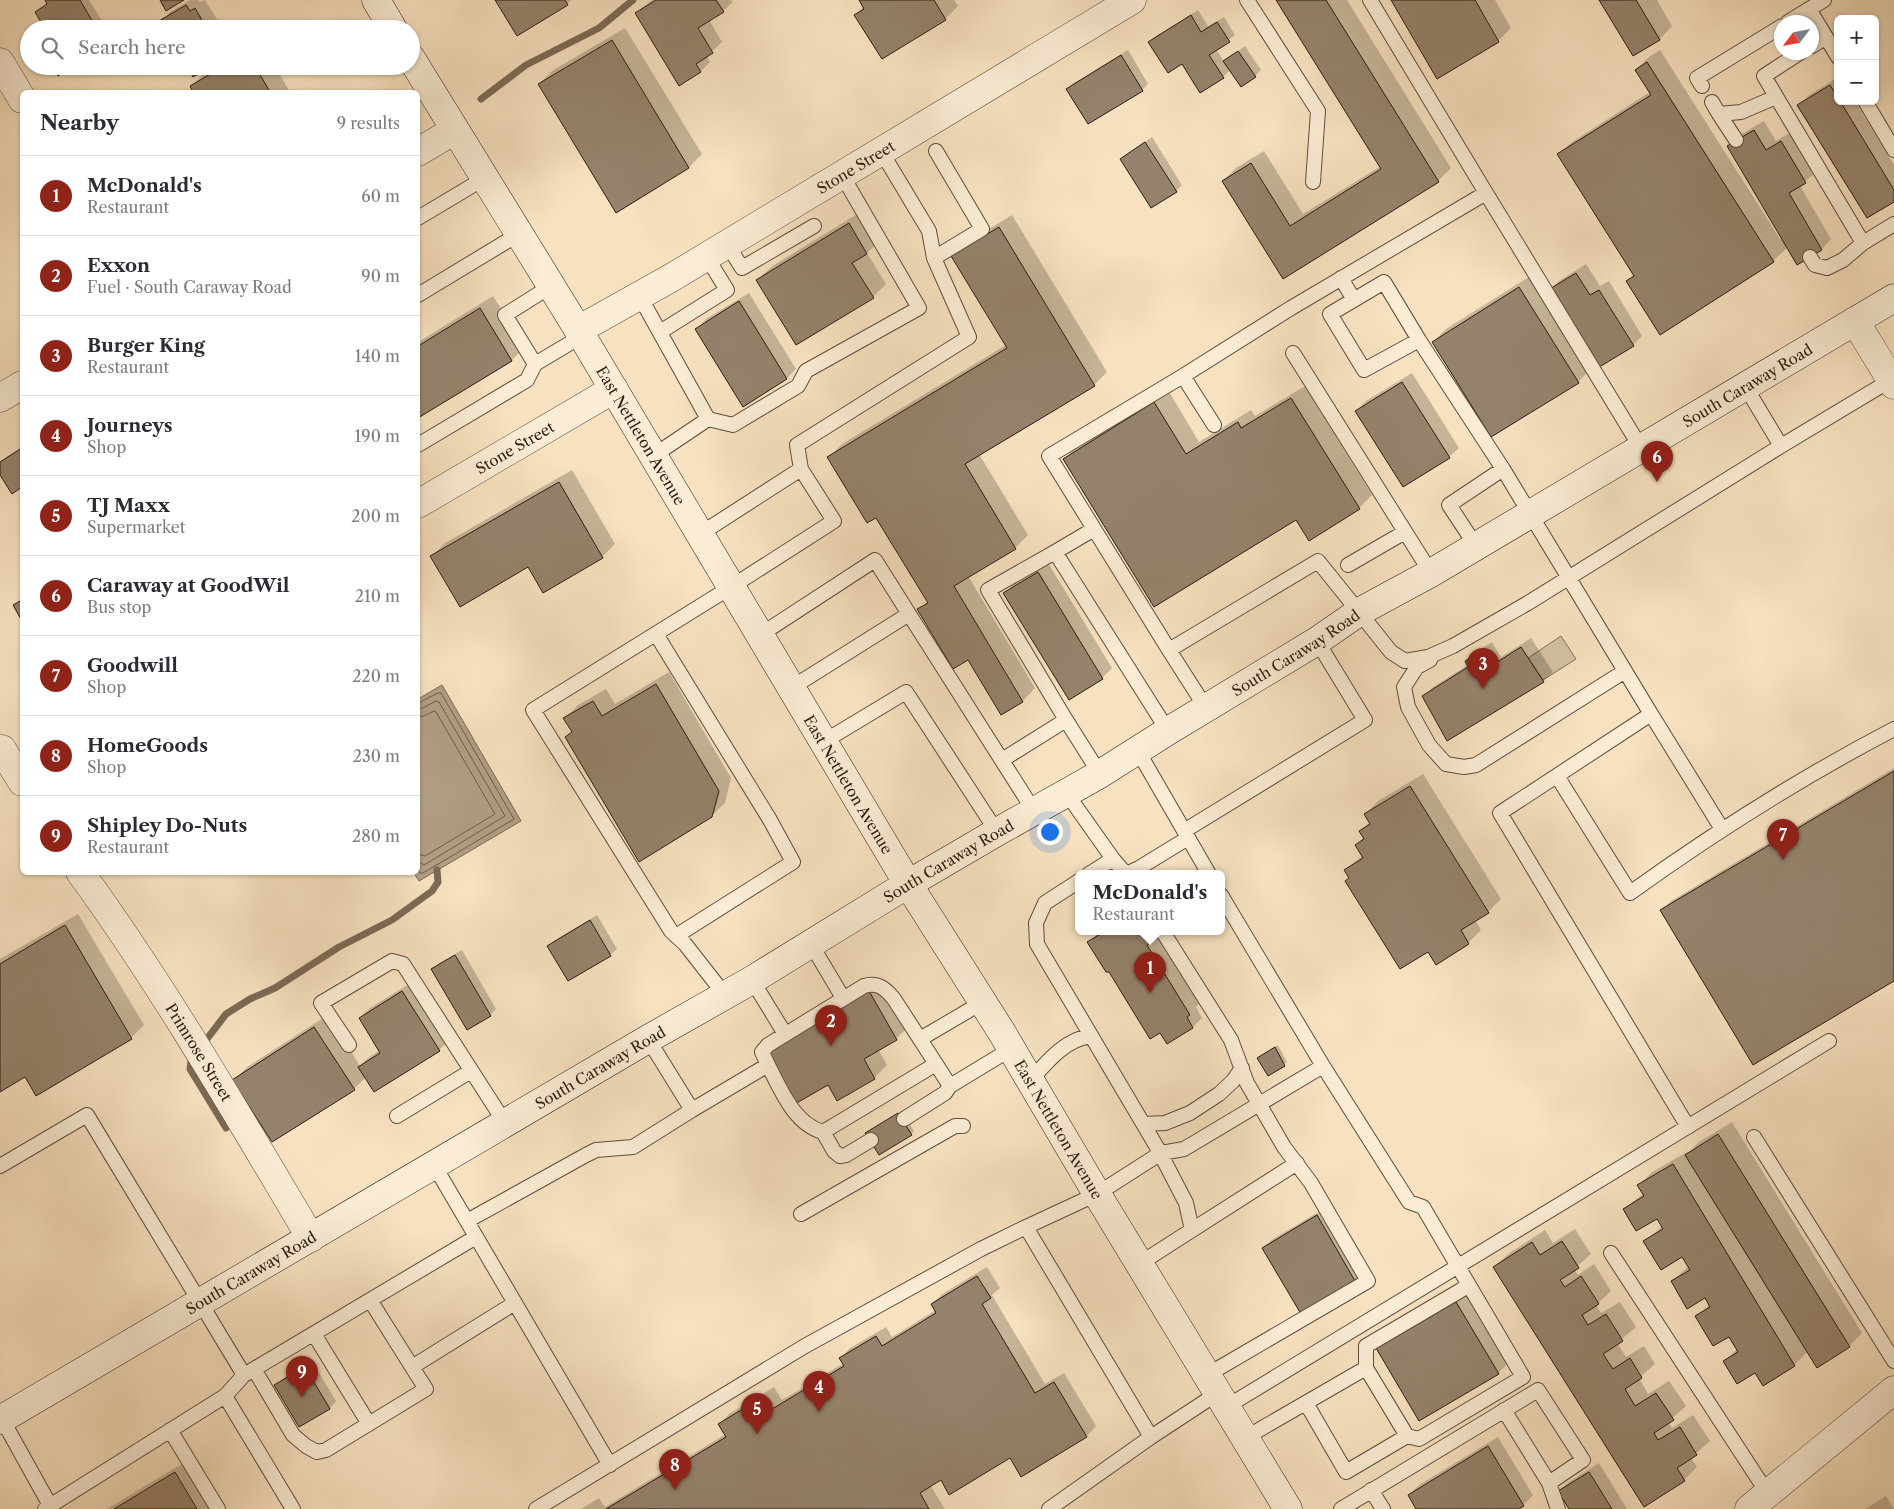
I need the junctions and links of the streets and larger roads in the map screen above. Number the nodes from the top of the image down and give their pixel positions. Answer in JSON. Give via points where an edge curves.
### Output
{"nodes":[{"id":1,"x":376,"y":0,"type":"edge"},
{"id":2,"x":1132,"y":0,"type":"edge"},
{"id":3,"x":388,"y":20,"type":"edge"},
{"id":4,"x":0,"y":62,"type":"edge"},
{"id":5,"x":420,"y":73,"type":"edge"},
{"id":6,"x":20,"y":96,"type":"edge"},
{"id":7,"x":455,"y":130,"type":"junction"},
{"id":8,"x":420,"y":151,"type":"edge"},
{"id":9,"x":1894,"y":298,"type":"edge"},
{"id":10,"x":1855,"y":321,"type":"junction"},
{"id":11,"x":580,"y":333,"type":"junction"},
{"id":12,"x":1892,"y":382,"type":"edge"},
{"id":13,"x":20,"y":386,"type":"edge"},
{"id":14,"x":614,"y":389,"type":"junction"},
{"id":15,"x":0,"y":398,"type":"edge"},
{"id":16,"x":420,"y":503,"type":"edge"},
{"id":17,"x":8,"y":746,"type":"edge"},
{"id":18,"x":20,"y":777,"type":"edge"},
{"id":19,"x":82,"y":875,"type":"edge"},
{"id":20,"x":908,"y":884,"type":"junction"},
{"id":21,"x":311,"y":1238,"type":"junction"},
{"id":22,"x":1894,"y":1390,"type":"edge"},
{"id":23,"x":1,"y":1419,"type":"edge"},
{"id":24,"x":1758,"y":1502,"type":"edge"},
{"id":25,"x":1288,"y":1509,"type":"edge"}],
"edges":[{"from":1,"to":3,"type":"main road"},
{"from":2,"to":11,"type":"main road","name":"Stone Street"},
{"from":4,"to":6,"type":"main road"},
{"from":5,"to":7,"type":"main road","name":"East Nettleton Avenue"},
{"from":7,"to":8,"type":"main road"},
{"from":7,"to":11,"type":"main road","name":"East Nettleton Avenue"},
{"from":9,"to":10,"type":"main road","name":"South Caraway Road"},
{"from":10,"to":12,"type":"main road"},
{"from":10,"to":20,"type":"main road","name":"South Caraway Road","via":[[1360,612],[1067,794]]},
{"from":11,"to":14,"type":"main road","name":"East Nettleton Avenue"},
{"from":13,"to":15,"type":"main road"},
{"from":14,"to":16,"type":"main road","name":"Stone Street"},
{"from":14,"to":20,"type":"main road","name":"East Nettleton Avenue"},
{"from":17,"to":18,"type":"main road"},
{"from":19,"to":21,"type":"main road","name":"Primrose Street","via":[[201,1054]]},
{"from":20,"to":21,"type":"main road","name":"South Caraway Road","via":[[752,980]]},
{"from":20,"to":25,"type":"main road","name":"East Nettleton Avenue","via":[[983,1002]]},
{"from":21,"to":23,"type":"main road","name":"South Caraway Road"},
{"from":22,"to":24,"type":"main road"}]}
